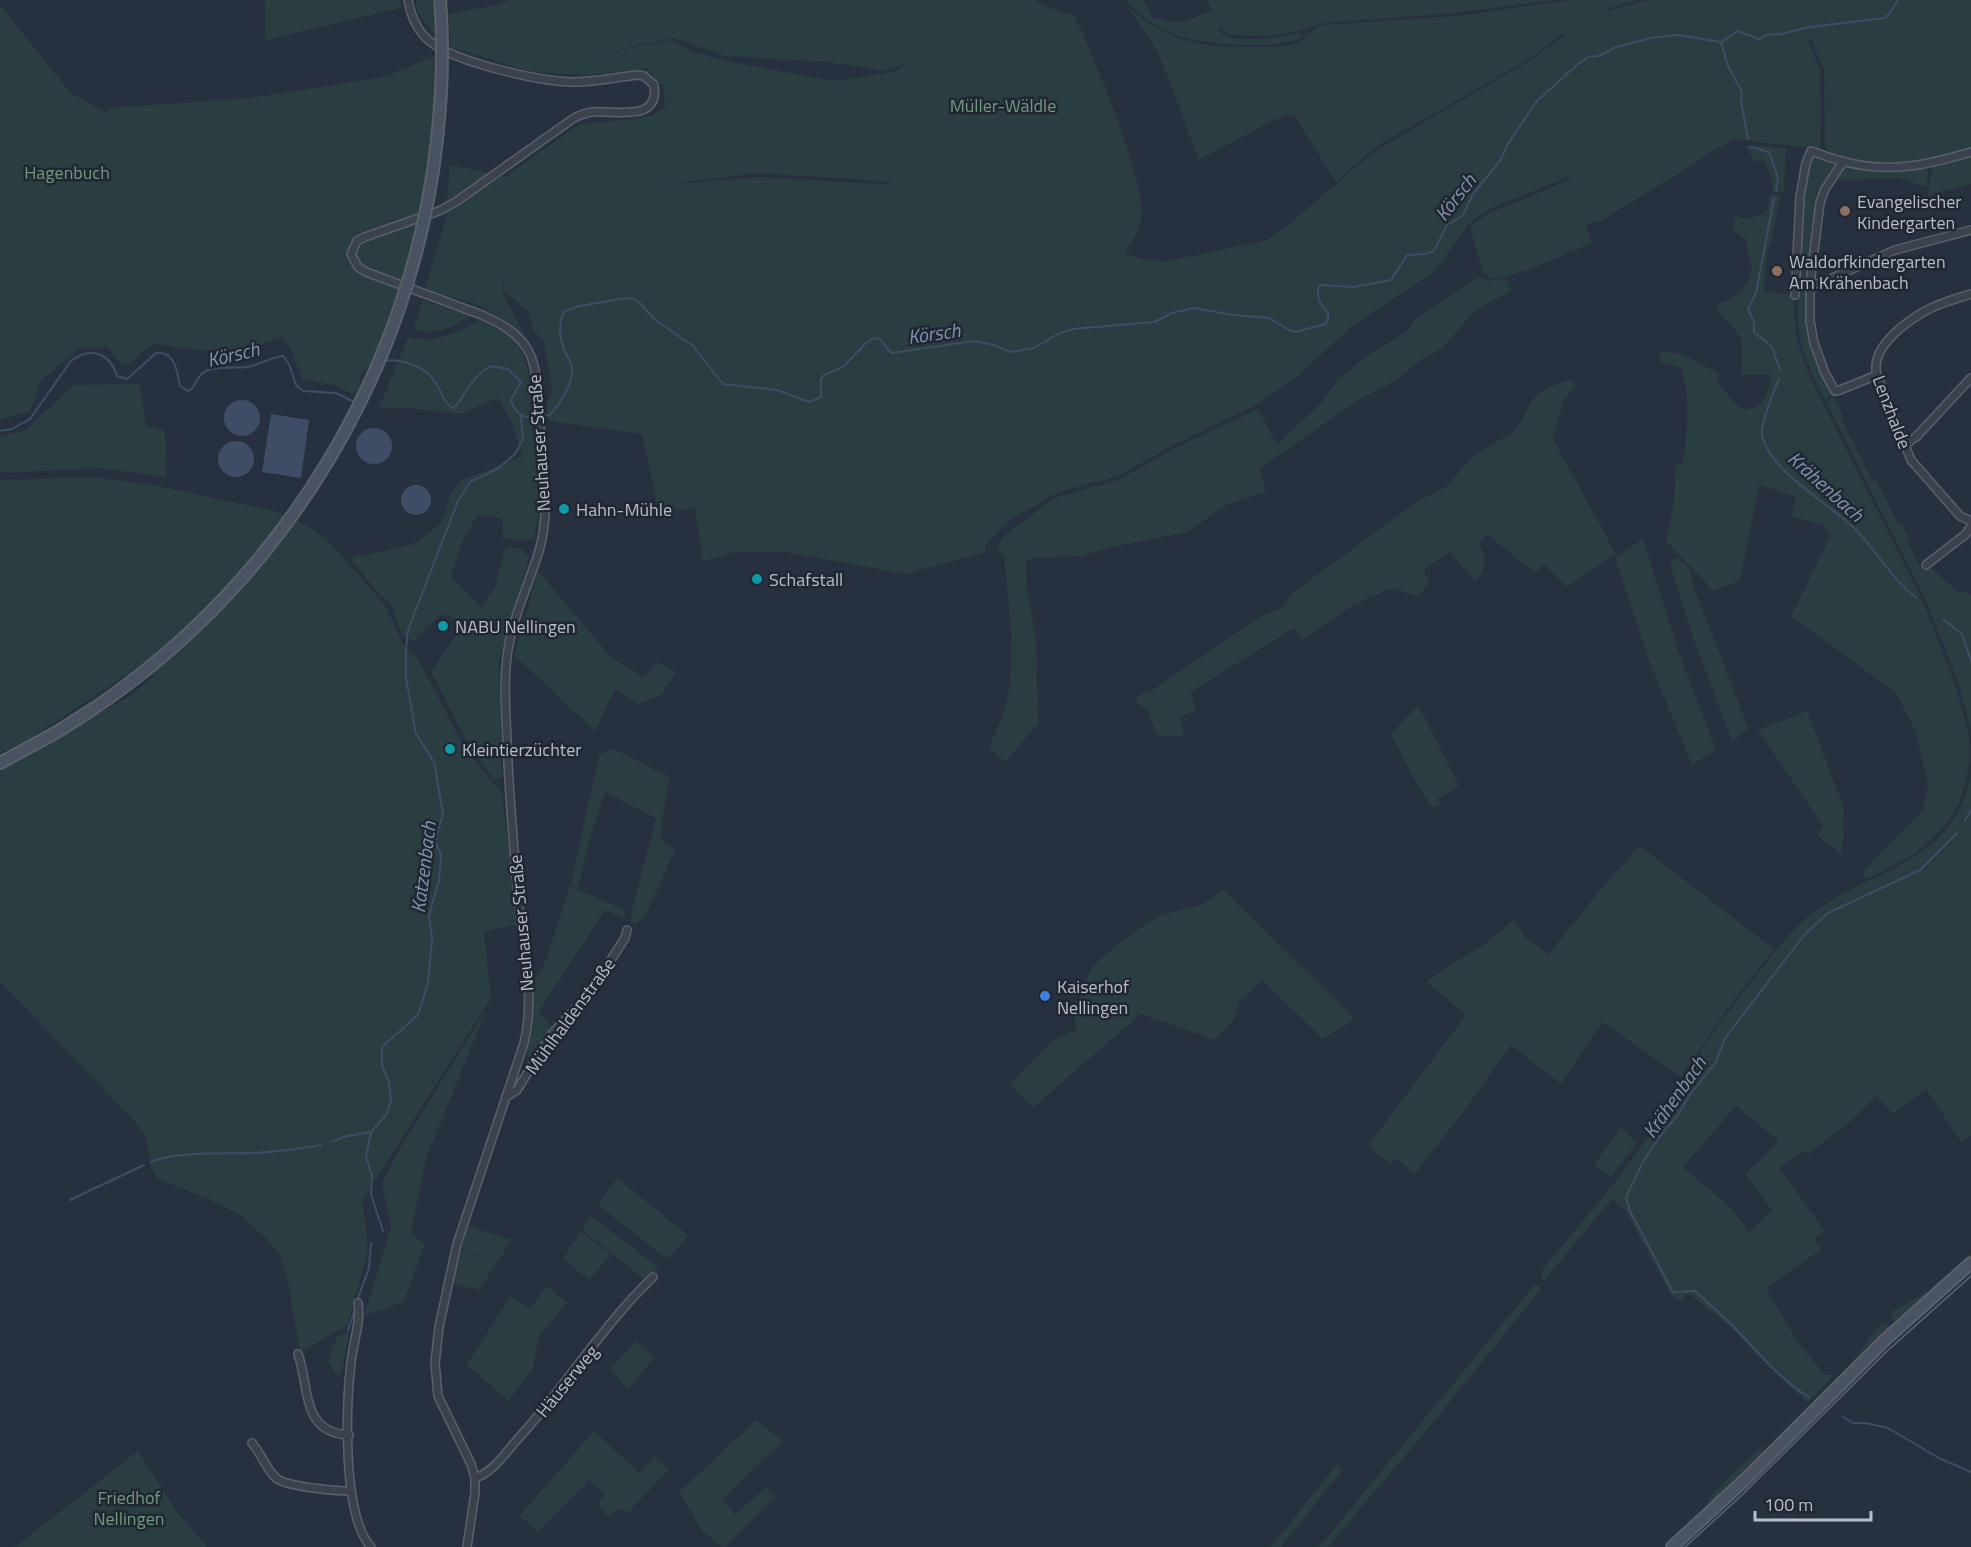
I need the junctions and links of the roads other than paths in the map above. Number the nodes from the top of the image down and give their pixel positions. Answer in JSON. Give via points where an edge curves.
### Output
{"nodes":[{"id":1,"x":408,"y":0,"type":"edge"},
{"id":2,"x":440,"y":0,"type":"edge"},
{"id":3,"x":1971,"y":153,"type":"edge"},
{"id":4,"x":1843,"y":162,"type":"junction"},
{"id":5,"x":1971,"y":230,"type":"edge"},
{"id":6,"x":1810,"y":284,"type":"junction"},
{"id":7,"x":1971,"y":294,"type":"edge"},
{"id":8,"x":1795,"y":295,"type":"dead end"},
{"id":9,"x":1877,"y":375,"type":"junction"},
{"id":10,"x":1971,"y":378,"type":"edge"},
{"id":11,"x":1905,"y":445,"type":"junction"},
{"id":12,"x":1971,"y":521,"type":"edge"},
{"id":13,"x":1971,"y":526,"type":"edge"},
{"id":14,"x":1926,"y":564,"type":"dead end"},
{"id":15,"x":0,"y":764,"type":"edge"},
{"id":16,"x":627,"y":930,"type":"dead end"},
{"id":17,"x":507,"y":1097,"type":"junction"},
{"id":18,"x":1971,"y":1263,"type":"edge"},
{"id":19,"x":653,"y":1277,"type":"dead end"},
{"id":20,"x":358,"y":1303,"type":"dead end"},
{"id":21,"x":298,"y":1354,"type":"dead end"},
{"id":22,"x":349,"y":1435,"type":"junction"},
{"id":23,"x":252,"y":1443,"type":"dead end"},
{"id":24,"x":475,"y":1478,"type":"junction"},
{"id":25,"x":351,"y":1491,"type":"junction"},
{"id":26,"x":371,"y":1547,"type":"edge"},
{"id":27,"x":467,"y":1547,"type":"edge"},
{"id":28,"x":1672,"y":1547,"type":"edge"}],
"edges":[{"from":1,"to":17,"type":"street","name":"Neuhauser Straße","via":[[420,30],[452,54],[551,80],[591,82],[638,75],[654,85],[654,100],[644,110],[590,112],[574,118],[439,212],[365,237],[352,248],[353,261],[366,273],[497,322],[528,347],[534,363],[544,519],[539,550],[514,618],[506,667],[509,790],[528,1012],[524,1042]]},
{"from":2,"to":15,"type":"main road","bridge":true,"via":[[440,113],[427,207],[404,296],[382,355],[338,445],[248,572],[171,650],[93,708]]},
{"from":3,"to":4,"type":"street","via":[[1906,168]]},
{"from":4,"to":6,"type":"street","via":[[1820,203]]},
{"from":4,"to":8,"type":"street","via":[[1811,151],[1806,163]]},
{"from":5,"to":6,"type":"street","via":[[1895,250],[1821,283]]},
{"from":6,"to":9,"type":"street","via":[[1814,343],[1833,388],[1839,391]]},
{"from":7,"to":9,"type":"street","name":"Lenzhalde","via":[[1931,308],[1905,325],[1879,352]]},
{"from":9,"to":11,"type":"street","name":"Lenzhalde"},
{"from":10,"to":11,"type":"street"},
{"from":11,"to":12,"type":"street","name":"Lenzhalde","via":[[1914,464],[1962,517]]},
{"from":13,"to":14,"type":"street"},
{"from":16,"to":17,"type":"street","name":"Mühlhaldenstraße","via":[[589,993],[551,1035],[517,1090]]},
{"from":17,"to":24,"type":"street","name":"Neuhauser Straße","via":[[452,1264],[436,1351],[438,1395]]},
{"from":18,"to":28,"type":"main road","via":[[1886,1339]]},
{"from":19,"to":24,"type":"street","name":"Häuserweg","via":[[526,1430],[490,1470]]},
{"from":20,"to":22,"type":"street"},
{"from":21,"to":22,"type":"street","via":[[309,1405],[317,1421],[332,1434]]},
{"from":22,"to":25,"type":"street"},
{"from":23,"to":25,"type":"street","via":[[280,1481]]},
{"from":24,"to":27,"type":"street","name":"Neuhauser Straße"},
{"from":25,"to":26,"type":"street","via":[[360,1530]]}]}
